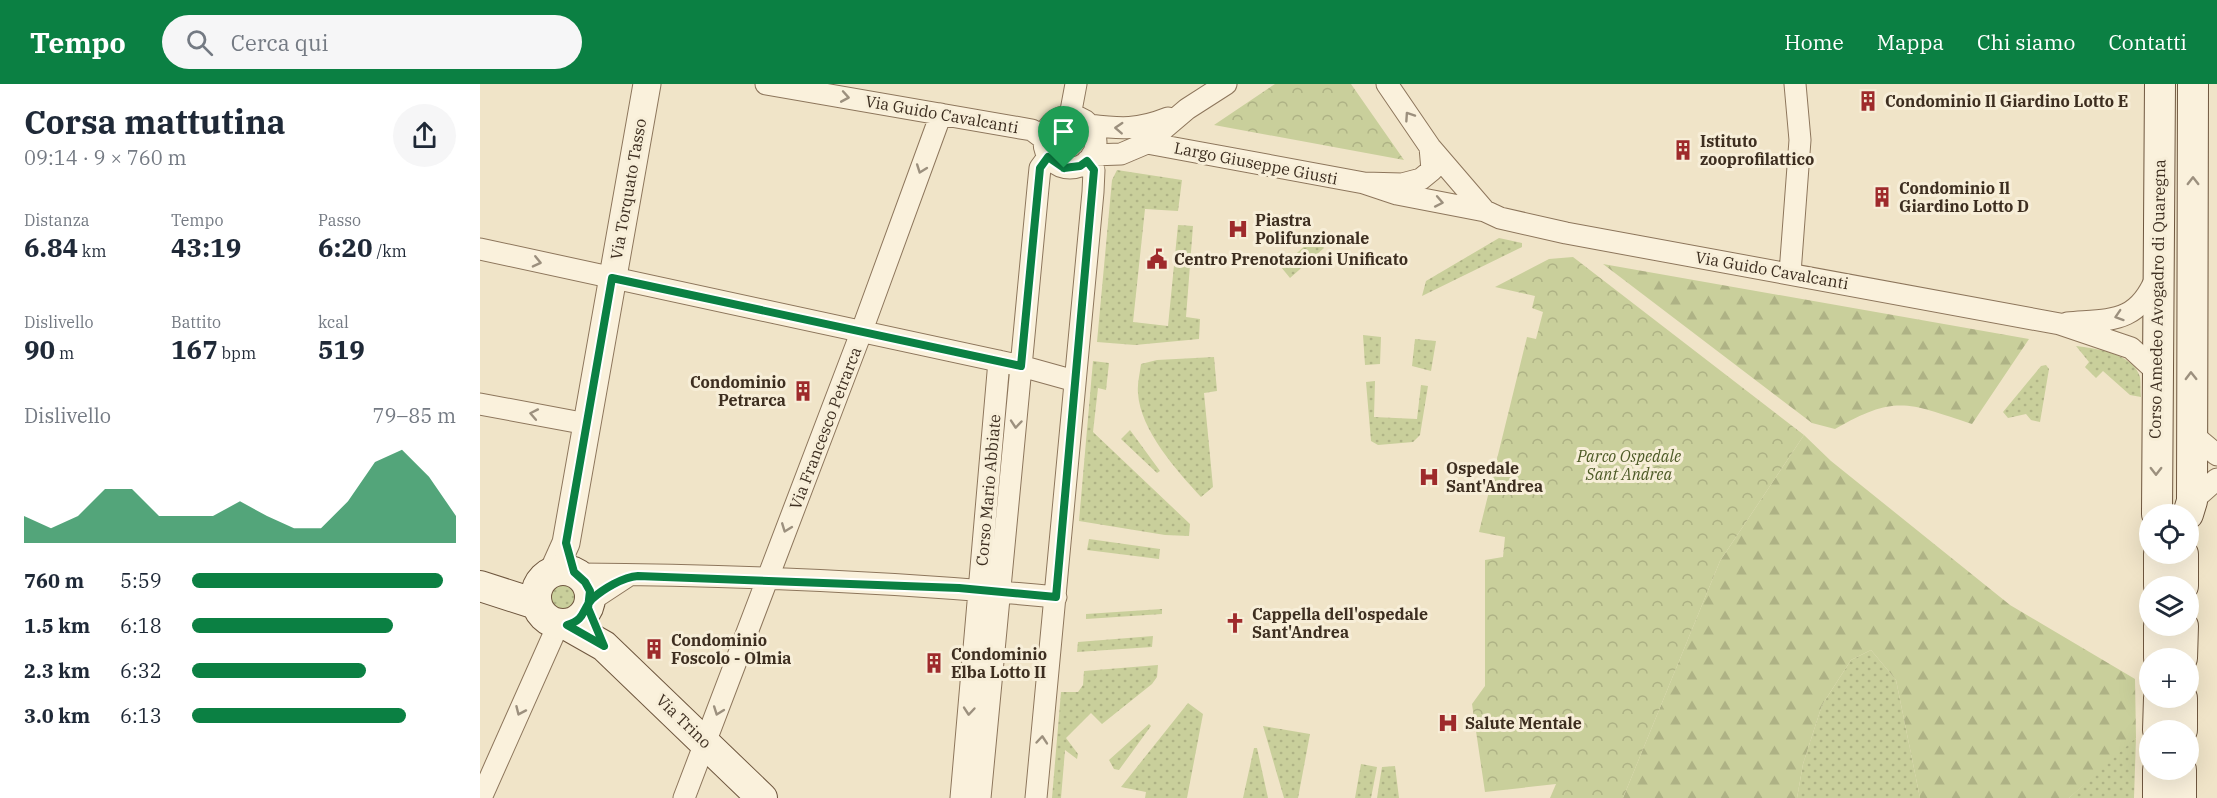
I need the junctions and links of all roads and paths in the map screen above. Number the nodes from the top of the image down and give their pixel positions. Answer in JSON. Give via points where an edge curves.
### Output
{"nodes":[{"id":1,"x":647,"y":84,"type":"edge"},
{"id":2,"x":766,"y":84,"type":"edge"},
{"id":3,"x":1076,"y":84,"type":"edge"},
{"id":4,"x":1226,"y":84,"type":"edge"},
{"id":5,"x":1387,"y":84,"type":"edge"},
{"id":6,"x":1795,"y":84,"type":"edge"},
{"id":7,"x":2160,"y":84,"type":"edge"},
{"id":8,"x":2193,"y":84,"type":"edge"},
{"id":9,"x":1187,"y":109,"type":"junction"},
{"id":10,"x":941,"y":114,"type":"junction"},
{"id":11,"x":1070,"y":116,"type":"junction"},
{"id":12,"x":1089,"y":125,"type":"junction"},
{"id":13,"x":1147,"y":143,"type":"junction"},
{"id":14,"x":1430,"y":147,"type":"junction"},
{"id":15,"x":1046,"y":148,"type":"junction"},
{"id":16,"x":1090,"y":158,"type":"junction"},
{"id":17,"x":1364,"y":183,"type":"junction"},
{"id":18,"x":1485,"y":211,"type":"junction"},
{"id":19,"x":480,"y":249,"type":"edge"},
{"id":20,"x":1790,"y":273,"type":"junction"},
{"id":21,"x":2157,"y":276,"type":"junction"},
{"id":22,"x":612,"y":278,"type":"junction"},
{"id":23,"x":2060,"y":324,"type":"junction"},
{"id":24,"x":861,"y":333,"type":"junction"},
{"id":25,"x":999,"y":361,"type":"junction"},
{"id":26,"x":1021,"y":366,"type":"junction"},
{"id":27,"x":2156,"y":370,"type":"junction"},
{"id":28,"x":1075,"y":381,"type":"junction"},
{"id":29,"x":480,"y":404,"type":"edge"},
{"id":30,"x":587,"y":424,"type":"junction"},
{"id":31,"x":2192,"y":434,"type":"junction"},
{"id":32,"x":2217,"y":455,"type":"edge"},
{"id":33,"x":2217,"y":479,"type":"edge"},
{"id":34,"x":2159,"y":504,"type":"edge"},
{"id":35,"x":2190,"y":504,"type":"edge"},
{"id":36,"x":2194,"y":504,"type":"edge"},
{"id":37,"x":628,"y":576,"type":"junction"},
{"id":38,"x":767,"y":579,"type":"junction"},
{"id":39,"x":556,"y":581,"type":"junction"},
{"id":40,"x":490,"y":589,"type":"edge"},
{"id":41,"x":979,"y":590,"type":"junction"},
{"id":42,"x":1000,"y":592,"type":"junction"},
{"id":43,"x":1056,"y":597,"type":"junction"},
{"id":44,"x":576,"y":615,"type":"junction"},
{"id":45,"x":706,"y":742,"type":"junction"},
{"id":46,"x":2158,"y":780,"type":"edge"},
{"id":47,"x":2181,"y":780,"type":"edge"},
{"id":48,"x":481,"y":798,"type":"edge"},
{"id":49,"x":684,"y":798,"type":"edge"},
{"id":50,"x":762,"y":798,"type":"edge"},
{"id":51,"x":961,"y":798,"type":"edge"},
{"id":52,"x":981,"y":798,"type":"edge"},
{"id":53,"x":1036,"y":798,"type":"edge"},
{"id":54,"x":2158,"y":798,"type":"edge"},
{"id":55,"x":2181,"y":798,"type":"edge"}],
"edges":[{"from":1,"to":22,"type":"street","name":"Via Torquato Tasso"},
{"from":2,"to":10,"type":"street","name":"Via Guido Cavalcanti","one_way":true},
{"from":3,"to":11,"type":"street"},
{"from":4,"to":9,"type":"street","name":"Largo Giuseppe Giusti"},
{"from":14,"to":5,"type":"street","one_way":true},
{"from":6,"to":20,"type":"street","via":[[1800,140]]},
{"from":7,"to":21,"type":"main road","name":"Corso Amedeo Avogadro di Quaregna"},
{"from":31,"to":8,"type":"main road","name":"Corso Amedeo Avogadro di Quaregna","one_way":true},
{"from":9,"to":12,"type":"street","name":"Largo Giuseppe Giusti","one_way":true,"via":[[1145,127]]},
{"from":9,"to":13,"type":"street","name":"Largo Giuseppe Giusti"},
{"from":10,"to":15,"type":"street","name":"Via Guido Cavalcanti","via":[[1032,130]]},
{"from":10,"to":24,"type":"street","name":"Via Francesco Petrarca","one_way":true},
{"from":11,"to":12,"type":"street"},
{"from":11,"to":15,"type":"street","via":[[1053,122]]},
{"from":12,"to":16,"type":"street","via":[[1096,141]]},
{"from":13,"to":16,"type":"street","name":"Largo Giuseppe Giusti","via":[[1121,153]]},
{"from":13,"to":17,"type":"street","name":"Largo Giuseppe Giusti"},
{"from":14,"to":17,"type":"street","name":"Largo Giuseppe Giusti","via":[[1432,170],[1421,179],[1402,184]]},
{"from":14,"to":18,"type":"street"},
{"from":15,"to":16,"type":"street","via":[[1064,168],[1080,166]]},
{"from":15,"to":26,"type":"street","name":"Corso Mario Abbiate","via":[[1040,168]]},
{"from":16,"to":28,"type":"street","via":[[1094,170]]},
{"from":17,"to":18,"type":"street","name":"Largo Giuseppe Giusti","one_way":true,"via":[[1397,194]]},
{"from":18,"to":20,"type":"street","name":"Via Guido Cavalcanti","via":[[1556,231]]},
{"from":19,"to":22,"type":"street","one_way":true},
{"from":20,"to":23,"type":"street","name":"Via Guido Cavalcanti"},
{"from":21,"to":23,"type":"street","name":"Via Guido Cavalcanti","one_way":true,"via":[[2148,298],[2126,315]]},
{"from":21,"to":27,"type":"main road","name":"Corso Amedeo Avogadro di Quaregna"},
{"from":22,"to":24,"type":"street"},
{"from":22,"to":30,"type":"street","name":"Via Torquato Tasso"},
{"from":23,"to":27,"type":"street","name":"Via Guido Cavalcanti","via":[[2131,348]]},
{"from":24,"to":25,"type":"street"},
{"from":24,"to":38,"type":"street","name":"Via Francesco Petrarca","one_way":true},
{"from":25,"to":26,"type":"street"},
{"from":25,"to":41,"type":"street","name":"Corso Mario Abbiate"},
{"from":26,"to":28,"type":"street"},
{"from":26,"to":42,"type":"street","name":"Corso Mario Abbiate","one_way":true},
{"from":27,"to":34,"type":"main road","name":"Corso Amedeo Avogadro di Quaregna","one_way":true},
{"from":28,"to":43,"type":"street"},
{"from":30,"to":29,"type":"street","one_way":true},
{"from":30,"to":39,"type":"street","name":"Via Torquato Tasso"},
{"from":31,"to":32,"type":"street"},
{"from":31,"to":35,"type":"main road","name":"Corso Amedeo Avogadro di Quaregna"},
{"from":33,"to":36,"type":"street"},
{"from":37,"to":38,"type":"street"},
{"from":37,"to":39,"type":"street"},
{"from":37,"to":44,"type":"street"},
{"from":38,"to":41,"type":"street"},
{"from":38,"to":45,"type":"street","name":"Via Francesco Petrarca","one_way":true},
{"from":39,"to":40,"type":"main road"},
{"from":39,"to":44,"type":"main road","via":[[590,591]]},
{"from":39,"to":44,"type":"main road","name":"Via Trino","via":[[544,618]]},
{"from":41,"to":42,"type":"street"},
{"from":41,"to":51,"type":"street","name":"Corso Mario Abbiate","one_way":true},
{"from":42,"to":43,"type":"street"},
{"from":42,"to":52,"type":"street","name":"Corso Mario Abbiate"},
{"from":53,"to":43,"type":"street","one_way":true},
{"from":44,"to":45,"type":"main road","name":"Via Trino"},
{"from":44,"to":48,"type":"street","one_way":true},
{"from":45,"to":49,"type":"street","name":"Via Francesco Petrarca"},
{"from":45,"to":50,"type":"main road","name":"Via Trino"},
{"from":46,"to":54,"type":"main road"},
{"from":47,"to":55,"type":"main road"}]}
